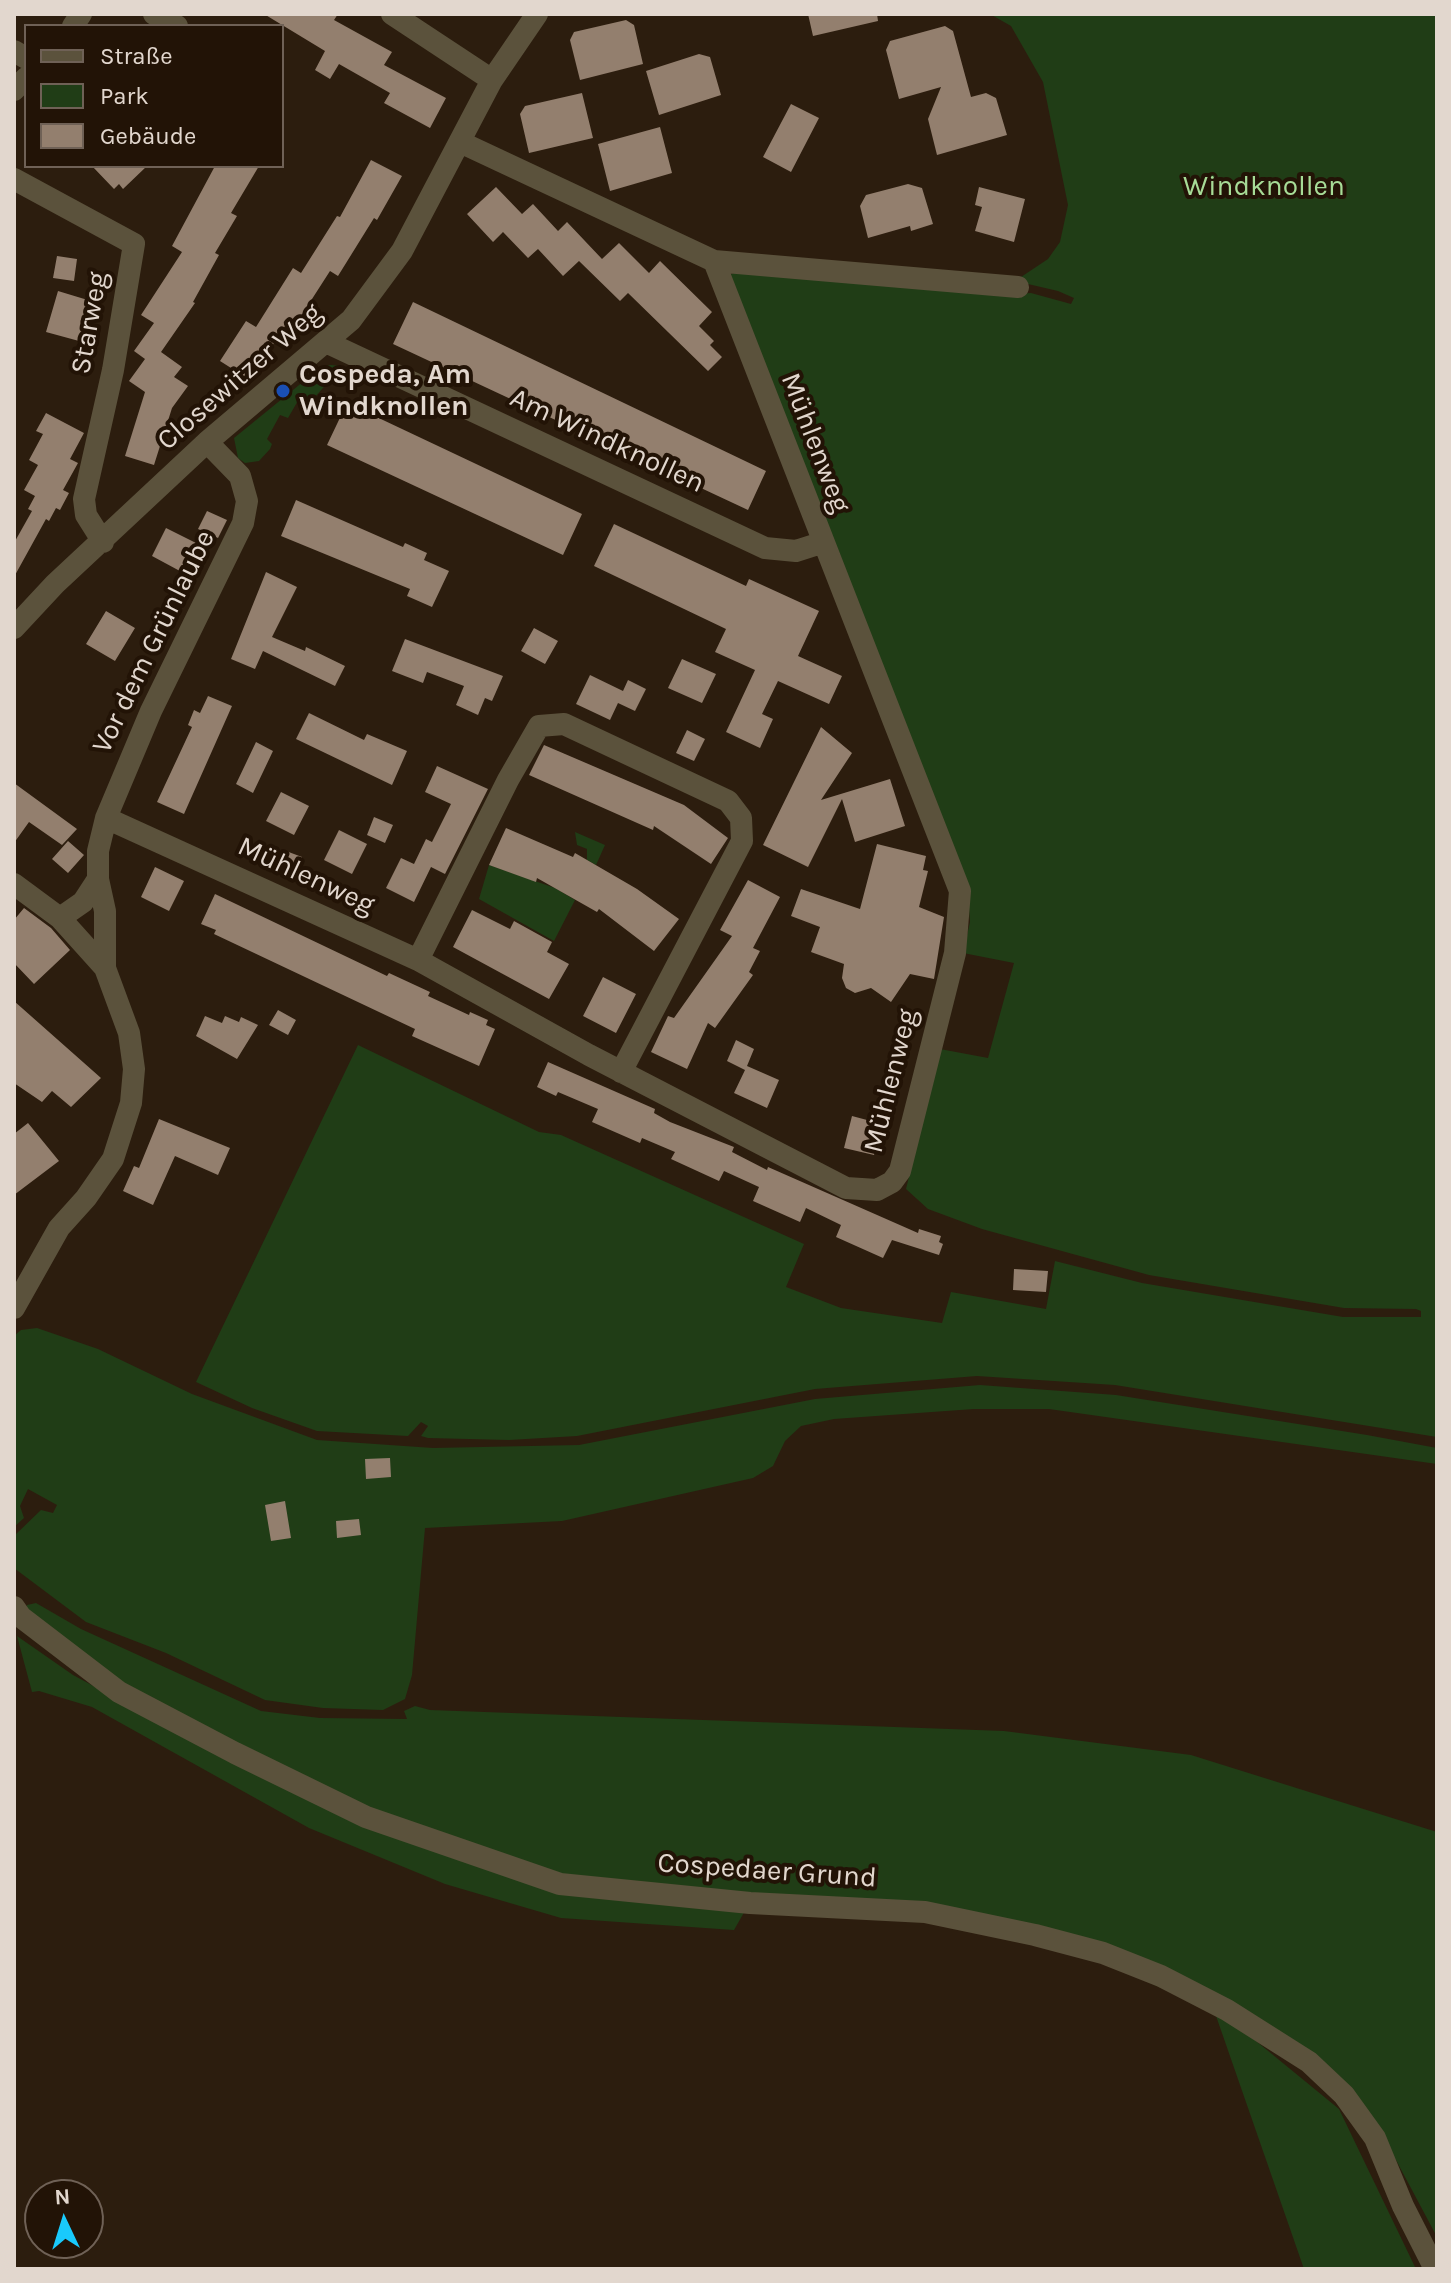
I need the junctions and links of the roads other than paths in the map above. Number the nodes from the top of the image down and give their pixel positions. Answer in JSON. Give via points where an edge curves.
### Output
{"nodes":[{"id":1,"x":154,"y":14,"type":"edge"},
{"id":2,"x":392,"y":14,"type":"edge"},
{"id":3,"x":537,"y":14,"type":"edge"},
{"id":4,"x":173,"y":24,"type":"edge"},
{"id":5,"x":492,"y":80,"type":"junction"},
{"id":6,"x":460,"y":142,"type":"junction"},
{"id":7,"x":14,"y":179,"type":"edge"},
{"id":8,"x":714,"y":261,"type":"junction"},
{"id":9,"x":1018,"y":287,"type":"dead end"},
{"id":10,"x":328,"y":343,"type":"junction"},
{"id":11,"x":207,"y":442,"type":"junction"},
{"id":12,"x":103,"y":542,"type":"junction"},
{"id":13,"x":821,"y":543,"type":"junction"},
{"id":14,"x":14,"y":628,"type":"edge"},
{"id":15,"x":106,"y":818,"type":"junction"},
{"id":16,"x":98,"y":879,"type":"junction"},
{"id":17,"x":14,"y":884,"type":"edge"},
{"id":18,"x":60,"y":918,"type":"junction"},
{"id":19,"x":418,"y":960,"type":"junction"},
{"id":20,"x":105,"y":968,"type":"junction"},
{"id":21,"x":621,"y":1072,"type":"junction"},
{"id":22,"x":14,"y":1308,"type":"edge"},
{"id":23,"x":14,"y":1607,"type":"edge"},
{"id":24,"x":1435,"y":2269,"type":"edge"}],
"edges":[{"from":1,"to":4,"type":"street"},
{"from":2,"to":5,"type":"street"},
{"from":3,"to":5,"type":"street","name":"Closewitzer Weg"},
{"from":5,"to":6,"type":"street","name":"Closewitzer Weg"},
{"from":6,"to":8,"type":"street"},
{"from":6,"to":10,"type":"street","name":"Closewitzer Weg","via":[[402,251]]},
{"from":7,"to":12,"type":"street","name":"Starweg","via":[[134,244],[84,499],[86,515]]},
{"from":8,"to":9,"type":"street"},
{"from":8,"to":13,"type":"street","name":"Mühlenweg"},
{"from":10,"to":11,"type":"street","name":"Closewitzer Weg"},
{"from":10,"to":13,"type":"street","name":"Am Windknollen","via":[[765,548],[796,551]]},
{"from":11,"to":12,"type":"street","name":"Closewitzer Weg"},
{"from":11,"to":15,"type":"street","name":"Vor dem Grünlaube","via":[[240,476],[247,501],[243,523],[151,711]]},
{"from":12,"to":14,"type":"street","name":"Closewitzer Weg"},
{"from":13,"to":21,"type":"street","name":"Mühlenweg","via":[[960,891],[955,953],[900,1171],[877,1190],[846,1188]]},
{"from":15,"to":16,"type":"street","name":"Vor dem Grünlaube"},
{"from":15,"to":19,"type":"street","name":"Mühlenweg"},
{"from":16,"to":18,"type":"street","via":[[83,902]]},
{"from":16,"to":20,"type":"street","name":"Vor dem Grünlaube","via":[[105,911]]},
{"from":17,"to":18,"type":"street"},
{"from":18,"to":20,"type":"street"},
{"from":19,"to":21,"type":"street","name":"Mühlenweg"},
{"from":19,"to":21,"type":"street","via":[[539,726],[564,724],[728,801],[741,818],[742,841]]},
{"from":20,"to":22,"type":"street","via":[[132,1051],[133,1089],[124,1133],[113,1159],[59,1228]]},
{"from":23,"to":24,"type":"street","name":"Cospedaer Grund","via":[[119,1692],[235,1753],[366,1817],[560,1884],[750,1903],[925,1912],[1062,1942],[1161,1976],[1309,2062],[1344,2095],[1375,2138]]}]}
